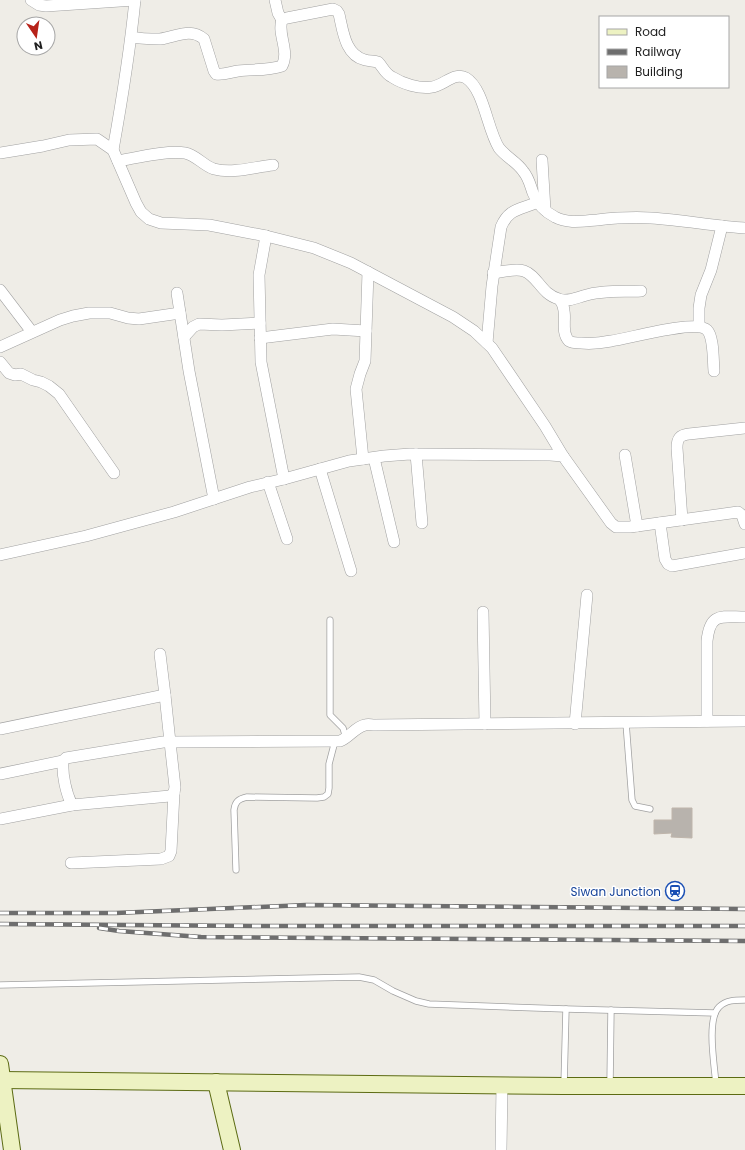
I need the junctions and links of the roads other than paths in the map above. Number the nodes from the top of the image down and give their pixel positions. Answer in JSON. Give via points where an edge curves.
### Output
{"nodes":[{"id":1,"x":32,"y":0,"type":"edge"},
{"id":2,"x":135,"y":0,"type":"edge"},
{"id":3,"x":275,"y":0,"type":"edge"},
{"id":4,"x":282,"y":20,"type":"junction"},
{"id":5,"x":132,"y":37,"type":"junction"},
{"id":6,"x":113,"y":150,"type":"junction"},
{"id":7,"x":0,"y":153,"type":"edge"},
{"id":8,"x":542,"y":160,"type":"dead end"},
{"id":9,"x":118,"y":161,"type":"junction"},
{"id":10,"x":272,"y":165,"type":"dead end"},
{"id":11,"x":541,"y":206,"type":"junction"},
{"id":12,"x":722,"y":226,"type":"junction"},
{"id":13,"x":745,"y":228,"type":"edge"},
{"id":14,"x":266,"y":236,"type":"junction"},
{"id":15,"x":368,"y":272,"type":"junction"},
{"id":16,"x":494,"y":273,"type":"junction"},
{"id":17,"x":0,"y":290,"type":"edge"},
{"id":18,"x":641,"y":291,"type":"dead end"},
{"id":19,"x":177,"y":293,"type":"dead end"},
{"id":20,"x":560,"y":300,"type":"junction"},
{"id":21,"x":180,"y":313,"type":"junction"},
{"id":22,"x":260,"y":323,"type":"junction"},
{"id":23,"x":699,"y":326,"type":"junction"},
{"id":24,"x":366,"y":331,"type":"junction"},
{"id":25,"x":32,"y":332,"type":"junction"},
{"id":26,"x":184,"y":337,"type":"junction"},
{"id":27,"x":260,"y":338,"type":"junction"},
{"id":28,"x":487,"y":343,"type":"junction"},
{"id":29,"x":0,"y":347,"type":"edge"},
{"id":30,"x":0,"y":362,"type":"edge"},
{"id":31,"x":714,"y":371,"type":"dead end"},
{"id":32,"x":745,"y":428,"type":"edge"},
{"id":33,"x":416,"y":454,"type":"junction"},
{"id":34,"x":625,"y":455,"type":"dead end"},
{"id":35,"x":563,"y":456,"type":"junction"},
{"id":36,"x":369,"y":458,"type":"junction"},
{"id":37,"x":320,"y":469,"type":"junction"},
{"id":38,"x":114,"y":473,"type":"dead end"},
{"id":39,"x":284,"y":479,"type":"junction"},
{"id":40,"x":268,"y":482,"type":"junction"},
{"id":41,"x":214,"y":499,"type":"junction"},
{"id":42,"x":682,"y":520,"type":"junction"},
{"id":43,"x":422,"y":523,"type":"dead end"},
{"id":44,"x":660,"y":523,"type":"junction"},
{"id":45,"x":745,"y":524,"type":"edge"},
{"id":46,"x":637,"y":526,"type":"junction"},
{"id":47,"x":287,"y":539,"type":"dead end"},
{"id":48,"x":394,"y":542,"type":"dead end"},
{"id":49,"x":745,"y":553,"type":"edge"},
{"id":50,"x":0,"y":555,"type":"edge"},
{"id":51,"x":351,"y":571,"type":"dead end"},
{"id":52,"x":587,"y":595,"type":"dead end"},
{"id":53,"x":483,"y":612,"type":"dead end"},
{"id":54,"x":745,"y":617,"type":"edge"},
{"id":55,"x":330,"y":620,"type":"dead end"},
{"id":56,"x":160,"y":654,"type":"dead end"},
{"id":57,"x":166,"y":695,"type":"junction"},
{"id":58,"x":707,"y":721,"type":"junction"},
{"id":59,"x":745,"y":721,"type":"edge"},
{"id":60,"x":626,"y":723,"type":"junction"},
{"id":61,"x":485,"y":724,"type":"junction"},
{"id":62,"x":575,"y":724,"type":"junction"},
{"id":63,"x":0,"y":729,"type":"edge"},
{"id":64,"x":346,"y":739,"type":"junction"},
{"id":65,"x":334,"y":741,"type":"junction"},
{"id":66,"x":170,"y":742,"type":"junction"},
{"id":67,"x":63,"y":761,"type":"junction"},
{"id":68,"x":0,"y":774,"type":"edge"},
{"id":69,"x":174,"y":793,"type":"junction"},
{"id":70,"x":72,"y":805,"type":"junction"},
{"id":71,"x":650,"y":809,"type":"dead end"},
{"id":72,"x":0,"y":819,"type":"edge"},
{"id":73,"x":71,"y":863,"type":"dead end"},
{"id":74,"x":236,"y":870,"type":"dead end"},
{"id":75,"x":0,"y":985,"type":"edge"},
{"id":76,"x":745,"y":1000,"type":"edge"},
{"id":77,"x":566,"y":1009,"type":"junction"},
{"id":78,"x":611,"y":1010,"type":"junction"},
{"id":79,"x":715,"y":1013,"type":"junction"},
{"id":80,"x":1,"y":1072,"type":"edge"},
{"id":81,"x":216,"y":1082,"type":"junction"},
{"id":82,"x":502,"y":1085,"type":"junction"},
{"id":83,"x":564,"y":1086,"type":"junction"},
{"id":84,"x":610,"y":1086,"type":"junction"},
{"id":85,"x":717,"y":1086,"type":"junction"},
{"id":86,"x":745,"y":1086,"type":"edge"},
{"id":87,"x":2,"y":1099,"type":"edge"},
{"id":88,"x":12,"y":1150,"type":"edge"},
{"id":89,"x":232,"y":1150,"type":"edge"},
{"id":90,"x":501,"y":1150,"type":"edge"}],
"edges":[{"from":1,"to":2,"type":"street","via":[[38,5],[46,6]]},
{"from":2,"to":5,"type":"street"},
{"from":3,"to":4,"type":"street"},
{"from":4,"to":5,"type":"street","via":[[284,62],[282,66],[268,70],[216,74],[204,39],[194,33],[148,39]]},
{"from":4,"to":11,"type":"street","via":[[333,9],[339,14],[348,48],[352,53],[365,60],[378,62],[390,77],[418,87],[432,87],[452,78],[464,76],[478,93],[497,144],[522,169]]},
{"from":5,"to":6,"type":"street"},
{"from":6,"to":7,"type":"street","via":[[97,139],[84,139]]},
{"from":6,"to":9,"type":"street"},
{"from":8,"to":11,"type":"street"},
{"from":9,"to":10,"type":"street","via":[[151,155],[185,153],[214,169]]},
{"from":9,"to":14,"type":"street","via":[[136,203],[149,219],[161,223],[209,226]]},
{"from":11,"to":12,"type":"street","via":[[554,217],[567,221],[635,217]]},
{"from":11,"to":16,"type":"street","via":[[513,212],[505,219],[498,238]]},
{"from":12,"to":13,"type":"street"},
{"from":12,"to":23,"type":"street","via":[[711,270],[701,295]]},
{"from":14,"to":15,"type":"street","via":[[325,252]]},
{"from":14,"to":22,"type":"street","via":[[259,275]]},
{"from":15,"to":24,"type":"street"},
{"from":15,"to":28,"type":"street","via":[[453,317]]},
{"from":16,"to":20,"type":"street","via":[[523,271],[546,293]]},
{"from":16,"to":28,"type":"street"},
{"from":17,"to":25,"type":"street"},
{"from":18,"to":20,"type":"street","via":[[600,292]]},
{"from":19,"to":21,"type":"street"},
{"from":20,"to":23,"type":"street","via":[[564,310],[566,335],[573,343],[600,343],[661,330]]},
{"from":21,"to":25,"type":"street","via":[[139,319],[110,313],[89,313],[67,318]]},
{"from":21,"to":26,"type":"street"},
{"from":22,"to":26,"type":"street","via":[[199,324]]},
{"from":22,"to":27,"type":"street"},
{"from":23,"to":31,"type":"street","via":[[707,329],[711,336]]},
{"from":24,"to":27,"type":"street","via":[[333,329]]},
{"from":24,"to":36,"type":"street","via":[[365,361],[356,389]]},
{"from":25,"to":29,"type":"street"},
{"from":26,"to":41,"type":"street"},
{"from":27,"to":39,"type":"street","via":[[261,362]]},
{"from":28,"to":35,"type":"street","via":[[513,378]]},
{"from":30,"to":38,"type":"street","via":[[9,373],[22,374],[50,386]]},
{"from":32,"to":42,"type":"street","via":[[679,437],[677,448]]},
{"from":33,"to":35,"type":"street"},
{"from":33,"to":36,"type":"street"},
{"from":33,"to":43,"type":"street"},
{"from":34,"to":46,"type":"street"},
{"from":35,"to":46,"type":"street","via":[[611,523],[623,528]]},
{"from":36,"to":37,"type":"street"},
{"from":36,"to":48,"type":"street"},
{"from":37,"to":39,"type":"street"},
{"from":37,"to":51,"type":"street"},
{"from":39,"to":40,"type":"street"},
{"from":40,"to":41,"type":"street"},
{"from":40,"to":47,"type":"street"},
{"from":41,"to":50,"type":"street","via":[[86,536]]},
{"from":42,"to":44,"type":"street"},
{"from":42,"to":45,"type":"street","via":[[738,512]]},
{"from":44,"to":46,"type":"street"},
{"from":44,"to":49,"type":"street","via":[[665,559],[672,566]]},
{"from":52,"to":62,"type":"street"},
{"from":53,"to":61,"type":"street"},
{"from":54,"to":58,"type":"street","via":[[716,619],[708,630]]},
{"from":55,"to":64,"type":"lane","via":[[330,716],[343,728]]},
{"from":56,"to":57,"type":"street"},
{"from":57,"to":63,"type":"street"},
{"from":57,"to":66,"type":"street"},
{"from":58,"to":59,"type":"street"},
{"from":58,"to":60,"type":"street"},
{"from":60,"to":62,"type":"street"},
{"from":60,"to":71,"type":"lane","via":[[632,800],[635,806]]},
{"from":61,"to":62,"type":"street"},
{"from":61,"to":64,"type":"street","via":[[364,725]]},
{"from":64,"to":65,"type":"street"},
{"from":65,"to":66,"type":"street"},
{"from":65,"to":74,"type":"lane","via":[[329,764],[328,794],[324,797],[247,797],[238,800],[234,810]]},
{"from":66,"to":67,"type":"street","via":[[72,756]]},
{"from":66,"to":69,"type":"street"},
{"from":67,"to":68,"type":"street"},
{"from":67,"to":70,"type":"street","via":[[63,774]]},
{"from":69,"to":70,"type":"street","via":[[159,798]]},
{"from":69,"to":73,"type":"street","via":[[169,856],[161,859]]},
{"from":70,"to":72,"type":"street"},
{"from":75,"to":77,"type":"lane","via":[[359,977],[374,980],[416,1001],[429,1004]]},
{"from":76,"to":79,"type":"lane","via":[[731,1000]]},
{"from":77,"to":78,"type":"lane"},
{"from":77,"to":83,"type":"lane"},
{"from":78,"to":79,"type":"lane"},
{"from":78,"to":84,"type":"lane"},
{"from":79,"to":85,"type":"lane","via":[[712,1039]]},
{"from":80,"to":81,"type":"street"},
{"from":80,"to":87,"type":"street"},
{"from":81,"to":82,"type":"street"},
{"from":81,"to":89,"type":"street"},
{"from":82,"to":83,"type":"street"},
{"from":82,"to":90,"type":"street"},
{"from":83,"to":84,"type":"street"},
{"from":84,"to":85,"type":"street"},
{"from":85,"to":86,"type":"street"},
{"from":87,"to":88,"type":"street"}]}
